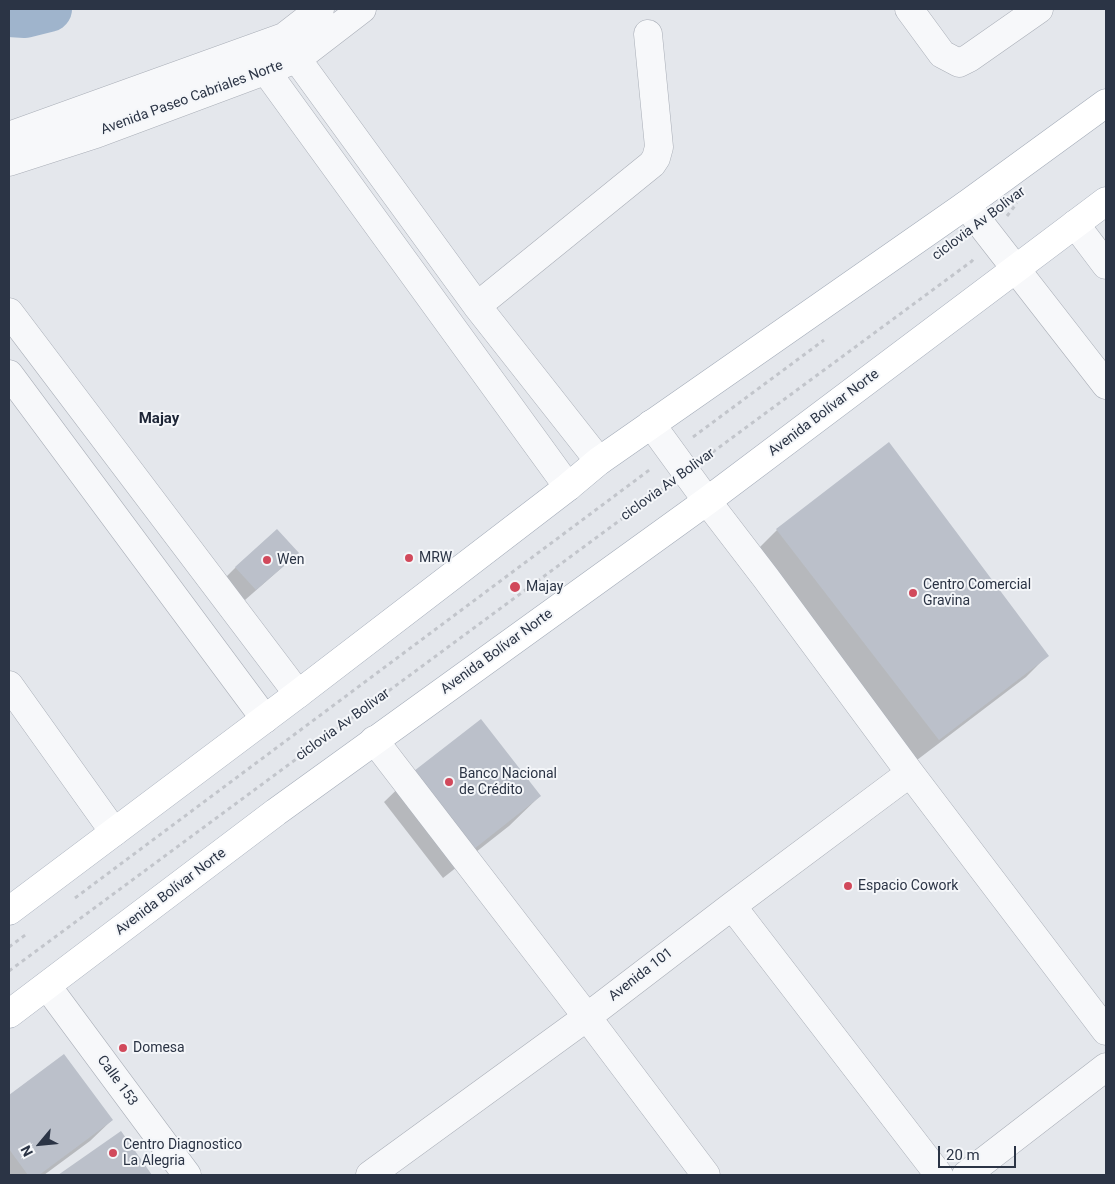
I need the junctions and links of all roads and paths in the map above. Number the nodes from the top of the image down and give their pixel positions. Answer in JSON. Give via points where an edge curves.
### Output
{"nodes":[{"id":1,"x":320,"y":9,"type":"edge"},
{"id":2,"x":362,"y":9,"type":"edge"},
{"id":3,"x":909,"y":9,"type":"edge"},
{"id":4,"x":1039,"y":9,"type":"edge"},
{"id":5,"x":648,"y":34,"type":"dead end"},
{"id":6,"x":290,"y":48,"type":"junction"},
{"id":7,"x":259,"y":60,"type":"junction"},
{"id":8,"x":1106,"y":103,"type":"edge"},
{"id":9,"x":9,"y":136,"type":"edge"},
{"id":10,"x":9,"y":162,"type":"edge"},
{"id":11,"x":1020,"y":200,"type":"dead end"},
{"id":12,"x":1106,"y":201,"type":"edge"},
{"id":13,"x":966,"y":205,"type":"junction"},
{"id":14,"x":1002,"y":223,"type":"dead end"},
{"id":15,"x":1075,"y":224,"type":"junction"},
{"id":16,"x":978,"y":253,"type":"dead end"},
{"id":17,"x":1106,"y":265,"type":"edge"},
{"id":18,"x":1016,"y":269,"type":"junction"},
{"id":19,"x":477,"y":306,"type":"junction"},
{"id":20,"x":9,"y":312,"type":"edge"},
{"id":21,"x":824,"y":340,"type":"dead end"},
{"id":22,"x":9,"y":374,"type":"edge"},
{"id":23,"x":1106,"y":384,"type":"edge"},
{"id":24,"x":651,"y":424,"type":"junction"},
{"id":25,"x":688,"y":441,"type":"dead end"},
{"id":26,"x":599,"y":461,"type":"junction"},
{"id":27,"x":699,"y":462,"type":"dead end"},
{"id":28,"x":656,"y":465,"type":"dead end"},
{"id":29,"x":667,"y":486,"type":"dead end"},
{"id":30,"x":568,"y":487,"type":"junction"},
{"id":31,"x":706,"y":501,"type":"junction"},
{"id":32,"x":9,"y":685,"type":"edge"},
{"id":33,"x":298,"y":694,"type":"junction"},
{"id":34,"x":265,"y":719,"type":"junction"},
{"id":35,"x":374,"y":740,"type":"junction"},
{"id":36,"x":910,"y":772,"type":"junction"},
{"id":37,"x":114,"y":832,"type":"junction"},
{"id":38,"x":73,"y":900,"type":"dead end"},
{"id":39,"x":732,"y":906,"type":"junction"},
{"id":40,"x":9,"y":911,"type":"edge"},
{"id":41,"x":33,"y":930,"type":"dead end"},
{"id":42,"x":9,"y":947,"type":"edge"},
{"id":43,"x":9,"y":972,"type":"edge"},
{"id":44,"x":47,"y":986,"type":"junction"},
{"id":45,"x":9,"y":1014,"type":"edge"},
{"id":46,"x":587,"y":1017,"type":"junction"},
{"id":47,"x":1106,"y":1031,"type":"edge"},
{"id":48,"x":1106,"y":1067,"type":"edge"},
{"id":49,"x":187,"y":1175,"type":"edge"},
{"id":50,"x":370,"y":1175,"type":"edge"},
{"id":51,"x":706,"y":1175,"type":"edge"},
{"id":52,"x":939,"y":1175,"type":"edge"},
{"id":53,"x":966,"y":1175,"type":"edge"}],
"edges":[{"from":1,"to":6,"type":"street","name":"Avenida Paseo Cabriales Norte"},
{"from":2,"to":6,"type":"street","name":"Avenida Paseo Cabriales Norte"},
{"from":3,"to":4,"type":"street","via":[[942,54],[959,63]]},
{"from":5,"to":19,"type":"street","via":[[659,147],[656,158]]},
{"from":6,"to":7,"type":"street","name":"Avenida Paseo Cabriales Norte"},
{"from":6,"to":19,"type":"street"},
{"from":7,"to":9,"type":"street","name":"Avenida Paseo Cabriales Norte"},
{"from":7,"to":10,"type":"street","name":"Avenida Paseo Cabriales Norte","via":[[96,134]]},
{"from":7,"to":30,"type":"street"},
{"from":8,"to":13,"type":"main road"},
{"from":11,"to":14,"type":"path","name":"ciclovia Av Bolivar"},
{"from":12,"to":15,"type":"main road","name":"Avenida Bolívar Norte"},
{"from":13,"to":18,"type":"street"},
{"from":13,"to":24,"type":"main road"},
{"from":15,"to":17,"type":"street"},
{"from":15,"to":18,"type":"main road","name":"Avenida Bolívar Norte"},
{"from":16,"to":27,"type":"path","name":"ciclovia Av Bolivar","via":[[964,267]]},
{"from":18,"to":23,"type":"street"},
{"from":18,"to":31,"type":"main road","name":"Avenida Bolívar Norte"},
{"from":19,"to":26,"type":"street"},
{"from":20,"to":33,"type":"street"},
{"from":21,"to":25,"type":"path","name":"ciclovia Av Bolivar"},
{"from":22,"to":34,"type":"street"},
{"from":24,"to":26,"type":"main road"},
{"from":24,"to":31,"type":"street"},
{"from":26,"to":30,"type":"main road"},
{"from":28,"to":38,"type":"path","name":"ciclovia Av Bolivar"},
{"from":29,"to":43,"type":"path","name":"ciclovia Av Bolivar"},
{"from":30,"to":33,"type":"main road"},
{"from":31,"to":35,"type":"main road","name":"Avenida Bolívar Norte"},
{"from":31,"to":36,"type":"street"},
{"from":32,"to":37,"type":"street"},
{"from":33,"to":34,"type":"main road"},
{"from":34,"to":37,"type":"main road"},
{"from":35,"to":44,"type":"main road","name":"Avenida Bolívar Norte"},
{"from":35,"to":46,"type":"street"},
{"from":36,"to":39,"type":"street","name":"Avenida 101"},
{"from":36,"to":47,"type":"street"},
{"from":37,"to":40,"type":"main road"},
{"from":39,"to":46,"type":"street","name":"Avenida 101"},
{"from":39,"to":52,"type":"street"},
{"from":41,"to":42,"type":"path"},
{"from":44,"to":45,"type":"main road","name":"Avenida Bolívar Norte"},
{"from":44,"to":49,"type":"street","name":"Calle 153"},
{"from":46,"to":50,"type":"street","name":"Avenida 101"},
{"from":46,"to":51,"type":"street"},
{"from":48,"to":53,"type":"street"}]}
